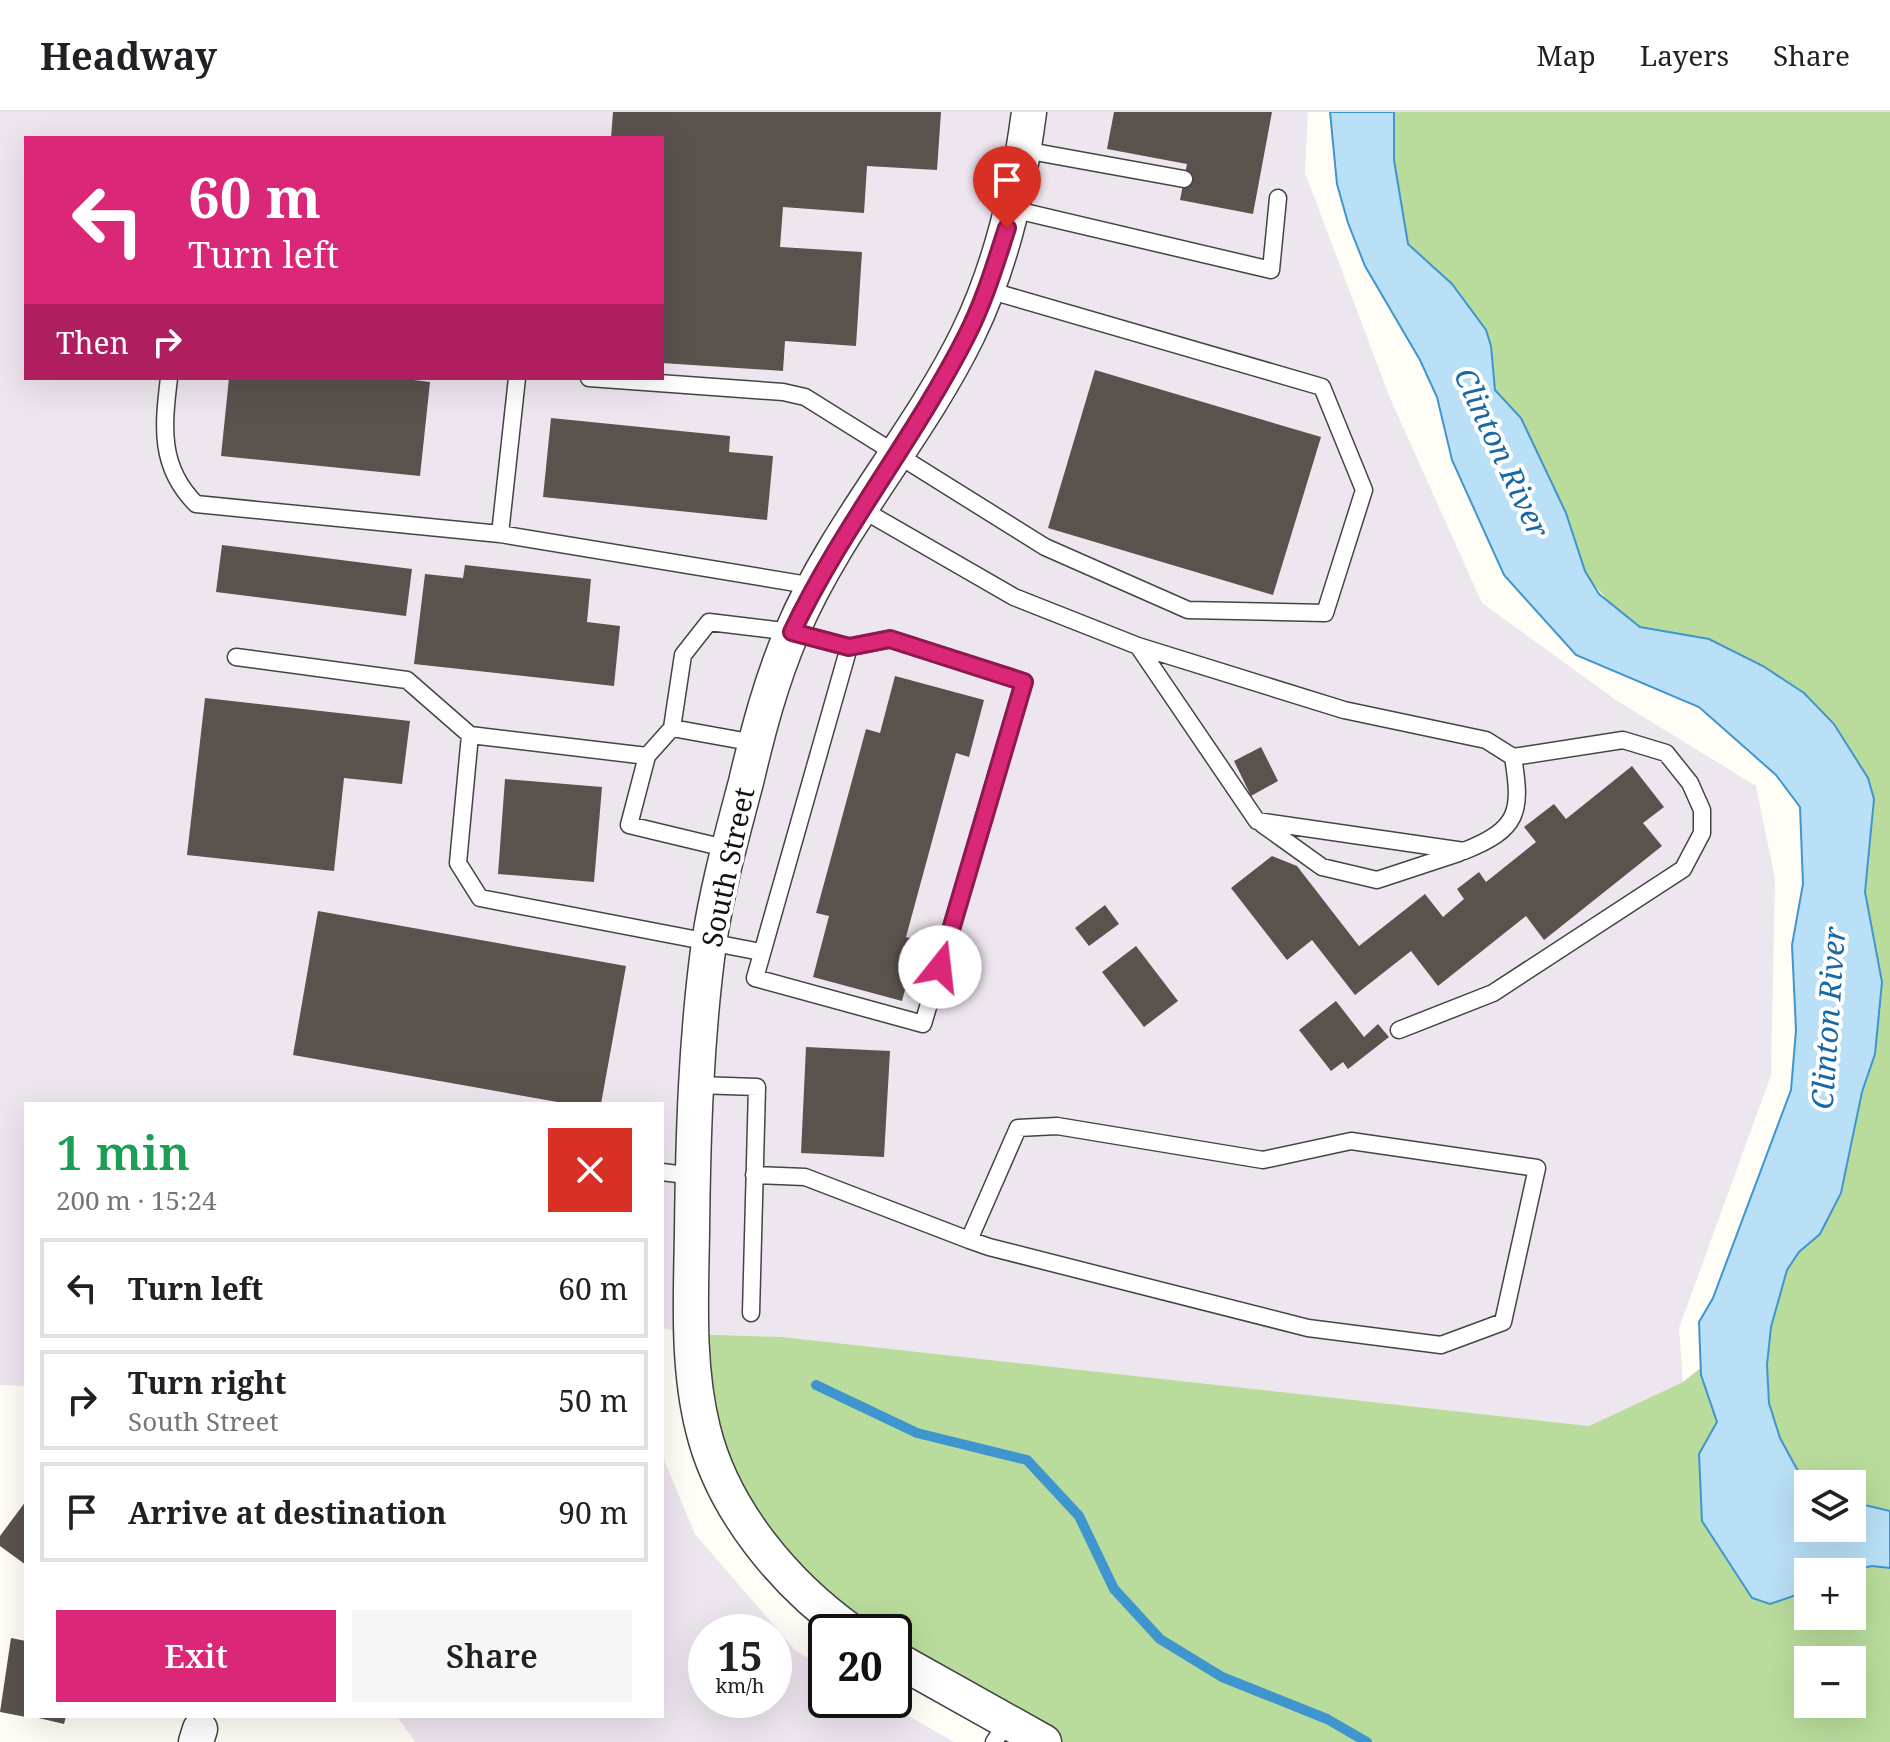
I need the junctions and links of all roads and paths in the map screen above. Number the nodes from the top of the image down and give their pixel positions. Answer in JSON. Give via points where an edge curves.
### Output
{"nodes":[{"id":1,"x":1029,"y":112,"type":"edge"},
{"id":2,"x":1024,"y":150,"type":"junction"},
{"id":3,"x":1184,"y":179,"type":"dead end"},
{"id":4,"x":1278,"y":198,"type":"dead end"},
{"id":5,"x":1012,"y":209,"type":"junction"},
{"id":6,"x":988,"y":290,"type":"junction"},
{"id":7,"x":169,"y":380,"type":"edge"},
{"id":8,"x":517,"y":380,"type":"edge"},
{"id":9,"x":617,"y":380,"type":"edge"},
{"id":10,"x":897,"y":453,"type":"junction"},
{"id":11,"x":863,"y":510,"type":"junction"},
{"id":12,"x":500,"y":534,"type":"junction"},
{"id":13,"x":814,"y":586,"type":"junction"},
{"id":14,"x":792,"y":632,"type":"junction"},
{"id":15,"x":1138,"y":646,"type":"junction"},
{"id":16,"x":849,"y":647,"type":"junction"},
{"id":17,"x":236,"y":657,"type":"dead end"},
{"id":18,"x":672,"y":728,"type":"junction"},
{"id":19,"x":470,"y":735,"type":"junction"},
{"id":20,"x":755,"y":743,"type":"junction"},
{"id":21,"x":647,"y":756,"type":"junction"},
{"id":22,"x":1513,"y":757,"type":"junction"},
{"id":23,"x":1257,"y":821,"type":"junction"},
{"id":24,"x":729,"y":849,"type":"junction"},
{"id":25,"x":1464,"y":851,"type":"junction"},
{"id":26,"x":710,"y":940,"type":"junction"},
{"id":27,"x":761,"y":952,"type":"junction"},
{"id":28,"x":1399,"y":1030,"type":"dead end"},
{"id":29,"x":697,"y":1085,"type":"junction"},
{"id":30,"x":678,"y":1174,"type":"edge"},
{"id":31,"x":754,"y":1175,"type":"junction"},
{"id":32,"x":969,"y":1240,"type":"junction"},
{"id":33,"x":751,"y":1313,"type":"dead end"},
{"id":34,"x":826,"y":1614,"type":"edge"},
{"id":35,"x":912,"y":1670,"type":"edge"},
{"id":36,"x":1001,"y":1732,"type":"edge"},
{"id":37,"x":1044,"y":1742,"type":"edge"}],
"edges":[{"from":1,"to":2,"type":"street","name":"South Street"},
{"from":2,"to":3,"type":"lane"},
{"from":2,"to":5,"type":"street","name":"South Street"},
{"from":4,"to":5,"type":"lane","via":[[1271,270]]},
{"from":5,"to":6,"type":"street","name":"South Street"},
{"from":6,"to":10,"type":"street","name":"South Street","via":[[966,338]]},
{"from":6,"to":10,"type":"lane","via":[[1322,387],[1364,490],[1325,613],[1188,610],[1045,547]]},
{"from":7,"to":12,"type":"lane","via":[[164,420],[168,456],[178,486],[196,504]]},
{"from":8,"to":12,"type":"lane"},
{"from":9,"to":10,"type":"lane","via":[[805,397]]},
{"from":10,"to":11,"type":"street","name":"South Street"},
{"from":11,"to":13,"type":"street","name":"South Street"},
{"from":11,"to":15,"type":"lane","via":[[1014,597]]},
{"from":12,"to":13,"type":"lane"},
{"from":13,"to":14,"type":"street","name":"South Street"},
{"from":14,"to":16,"type":"lane"},
{"from":14,"to":18,"type":"lane","via":[[709,622],[683,655]]},
{"from":14,"to":20,"type":"street","name":"South Street"},
{"from":15,"to":22,"type":"lane","via":[[1344,710],[1486,740]]},
{"from":15,"to":23,"type":"lane"},
{"from":16,"to":27,"type":"lane"},
{"from":16,"to":27,"type":"lane","via":[[890,639],[1024,682],[923,1024],[755,978]]},
{"from":17,"to":19,"type":"lane","via":[[407,680]]},
{"from":18,"to":20,"type":"lane"},
{"from":18,"to":21,"type":"lane"},
{"from":19,"to":21,"type":"lane"},
{"from":19,"to":26,"type":"lane","via":[[458,863],[480,898]]},
{"from":20,"to":24,"type":"street","name":"South Street"},
{"from":21,"to":24,"type":"lane","via":[[629,825]]},
{"from":22,"to":25,"type":"lane","via":[[1520,797],[1514,815],[1490,841]]},
{"from":22,"to":28,"type":"lane","via":[[1623,740],[1666,753],[1690,783],[1702,810],[1702,833],[1683,869],[1506,985]]},
{"from":23,"to":25,"type":"lane"},
{"from":23,"to":25,"type":"lane","via":[[1322,867],[1377,880]]},
{"from":24,"to":26,"type":"street","name":"South Street"},
{"from":26,"to":27,"type":"lane"},
{"from":26,"to":29,"type":"street","name":"South Street"},
{"from":29,"to":30,"type":"street","name":"South Street"},
{"from":29,"to":31,"type":"lane","via":[[757,1087]]},
{"from":30,"to":34,"type":"street","name":"South Street","via":[[703,1430],[724,1482],[767,1555]]},
{"from":31,"to":32,"type":"lane","via":[[805,1177]]},
{"from":31,"to":33,"type":"lane"},
{"from":32,"to":32,"type":"lane","via":[[1308,1328],[1441,1345],[1503,1322],[1537,1168],[1351,1141],[1263,1160],[1057,1126],[1018,1128]]},
{"from":35,"to":36,"type":"street"},
{"from":36,"to":37,"type":"street"}]}
